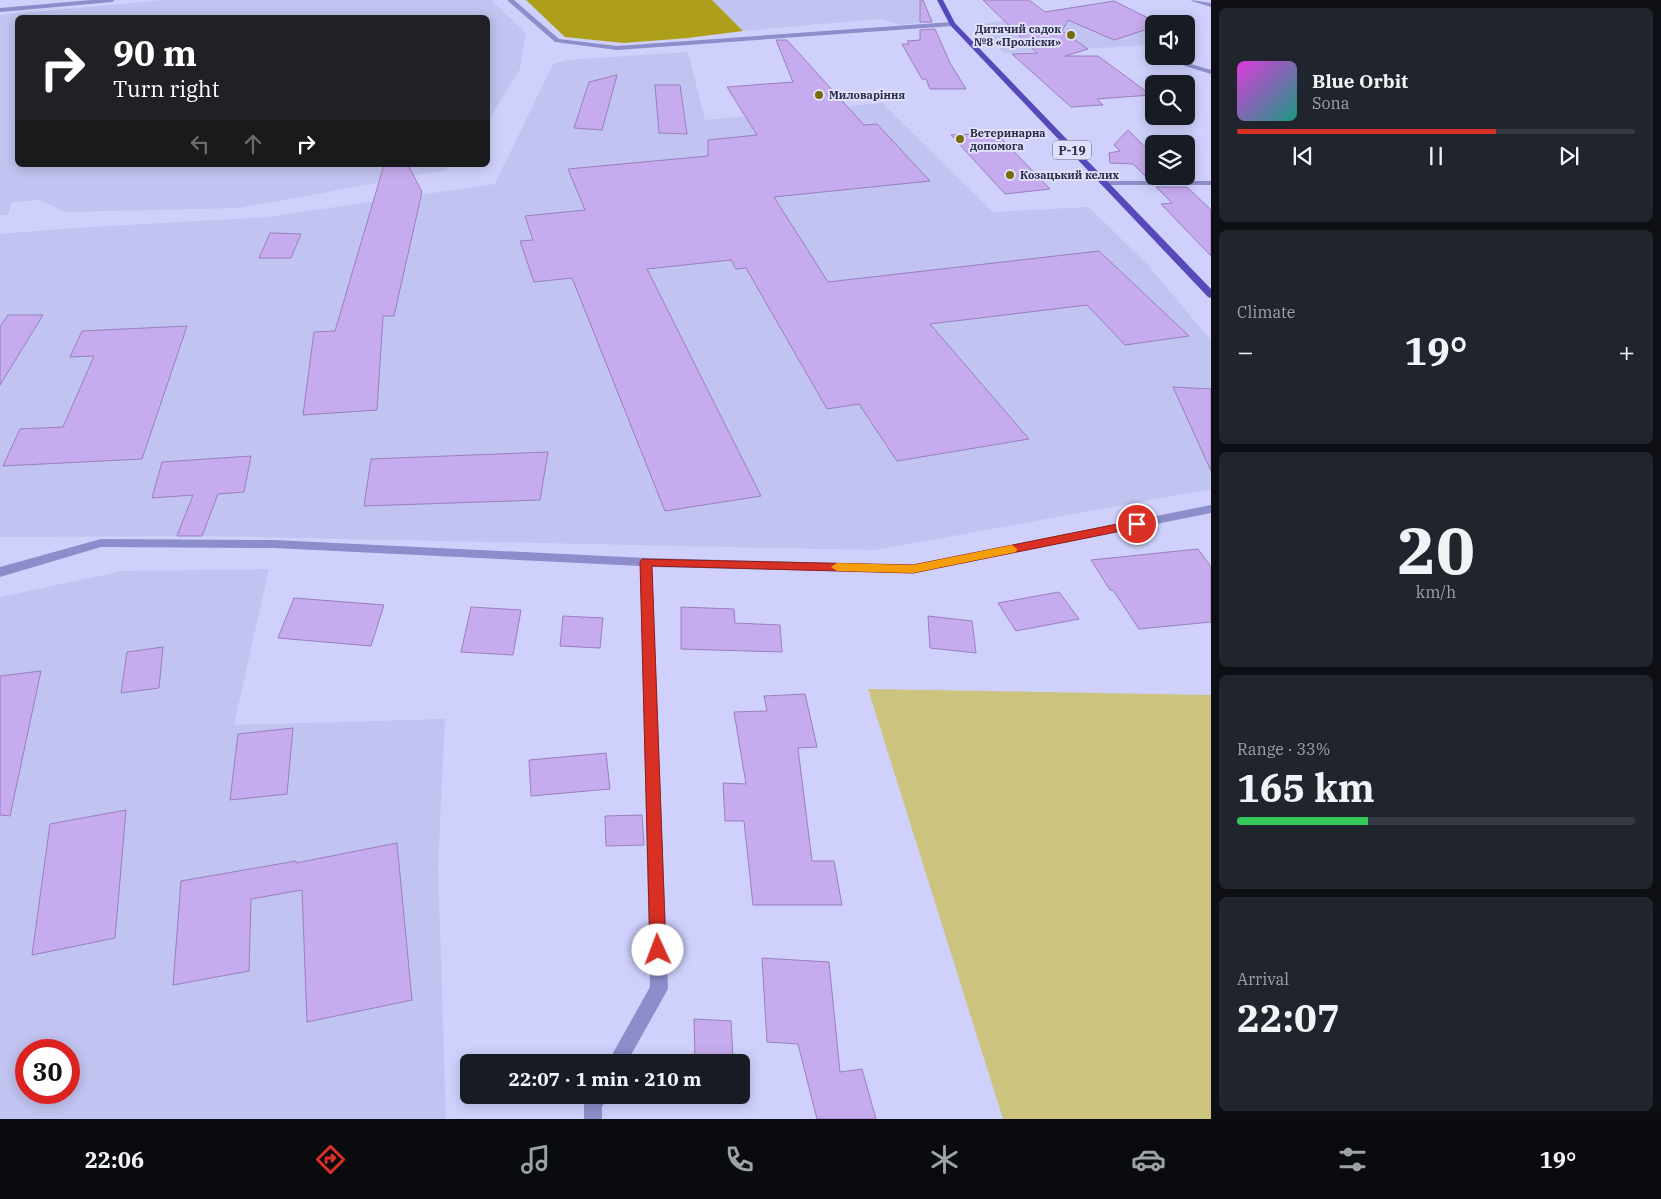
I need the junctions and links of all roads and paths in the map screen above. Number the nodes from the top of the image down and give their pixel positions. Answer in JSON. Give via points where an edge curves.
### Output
{"nodes":[{"id":1,"x":112,"y":0,"type":"edge"},
{"id":2,"x":510,"y":0,"type":"edge"},
{"id":3,"x":940,"y":0,"type":"edge"},
{"id":4,"x":1194,"y":0,"type":"edge"},
{"id":5,"x":1211,"y":5,"type":"edge"},
{"id":6,"x":0,"y":10,"type":"edge"},
{"id":7,"x":952,"y":24,"type":"junction"},
{"id":8,"x":1187,"y":65,"type":"edge"},
{"id":9,"x":1211,"y":72,"type":"edge"},
{"id":10,"x":1104,"y":183,"type":"junction"},
{"id":11,"x":1211,"y":183,"type":"edge"},
{"id":12,"x":1211,"y":295,"type":"edge"},
{"id":13,"x":1211,"y":509,"type":"edge"},
{"id":14,"x":646,"y":562,"type":"junction"},
{"id":15,"x":0,"y":572,"type":"edge"},
{"id":16,"x":622,"y":1054,"type":"edge"},
{"id":17,"x":594,"y":1104,"type":"edge"},
{"id":18,"x":594,"y":1119,"type":"edge"}],
"edges":[{"from":1,"to":6,"type":"street"},
{"from":2,"to":7,"type":"street","via":[[557,41],[617,48]]},
{"from":3,"to":7,"type":"main road","number":"Р-19"},
{"from":4,"to":5,"type":"street"},
{"from":7,"to":10,"type":"main road","number":"Р-19"},
{"from":8,"to":9,"type":"street"},
{"from":10,"to":11,"type":"street"},
{"from":10,"to":12,"type":"main road","number":"Р-19"},
{"from":13,"to":14,"type":"street","via":[[913,569]]},
{"from":14,"to":15,"type":"street","via":[[274,544],[101,543]]},
{"from":14,"to":16,"type":"street","via":[[659,989]]},
{"from":17,"to":18,"type":"street"}]}
